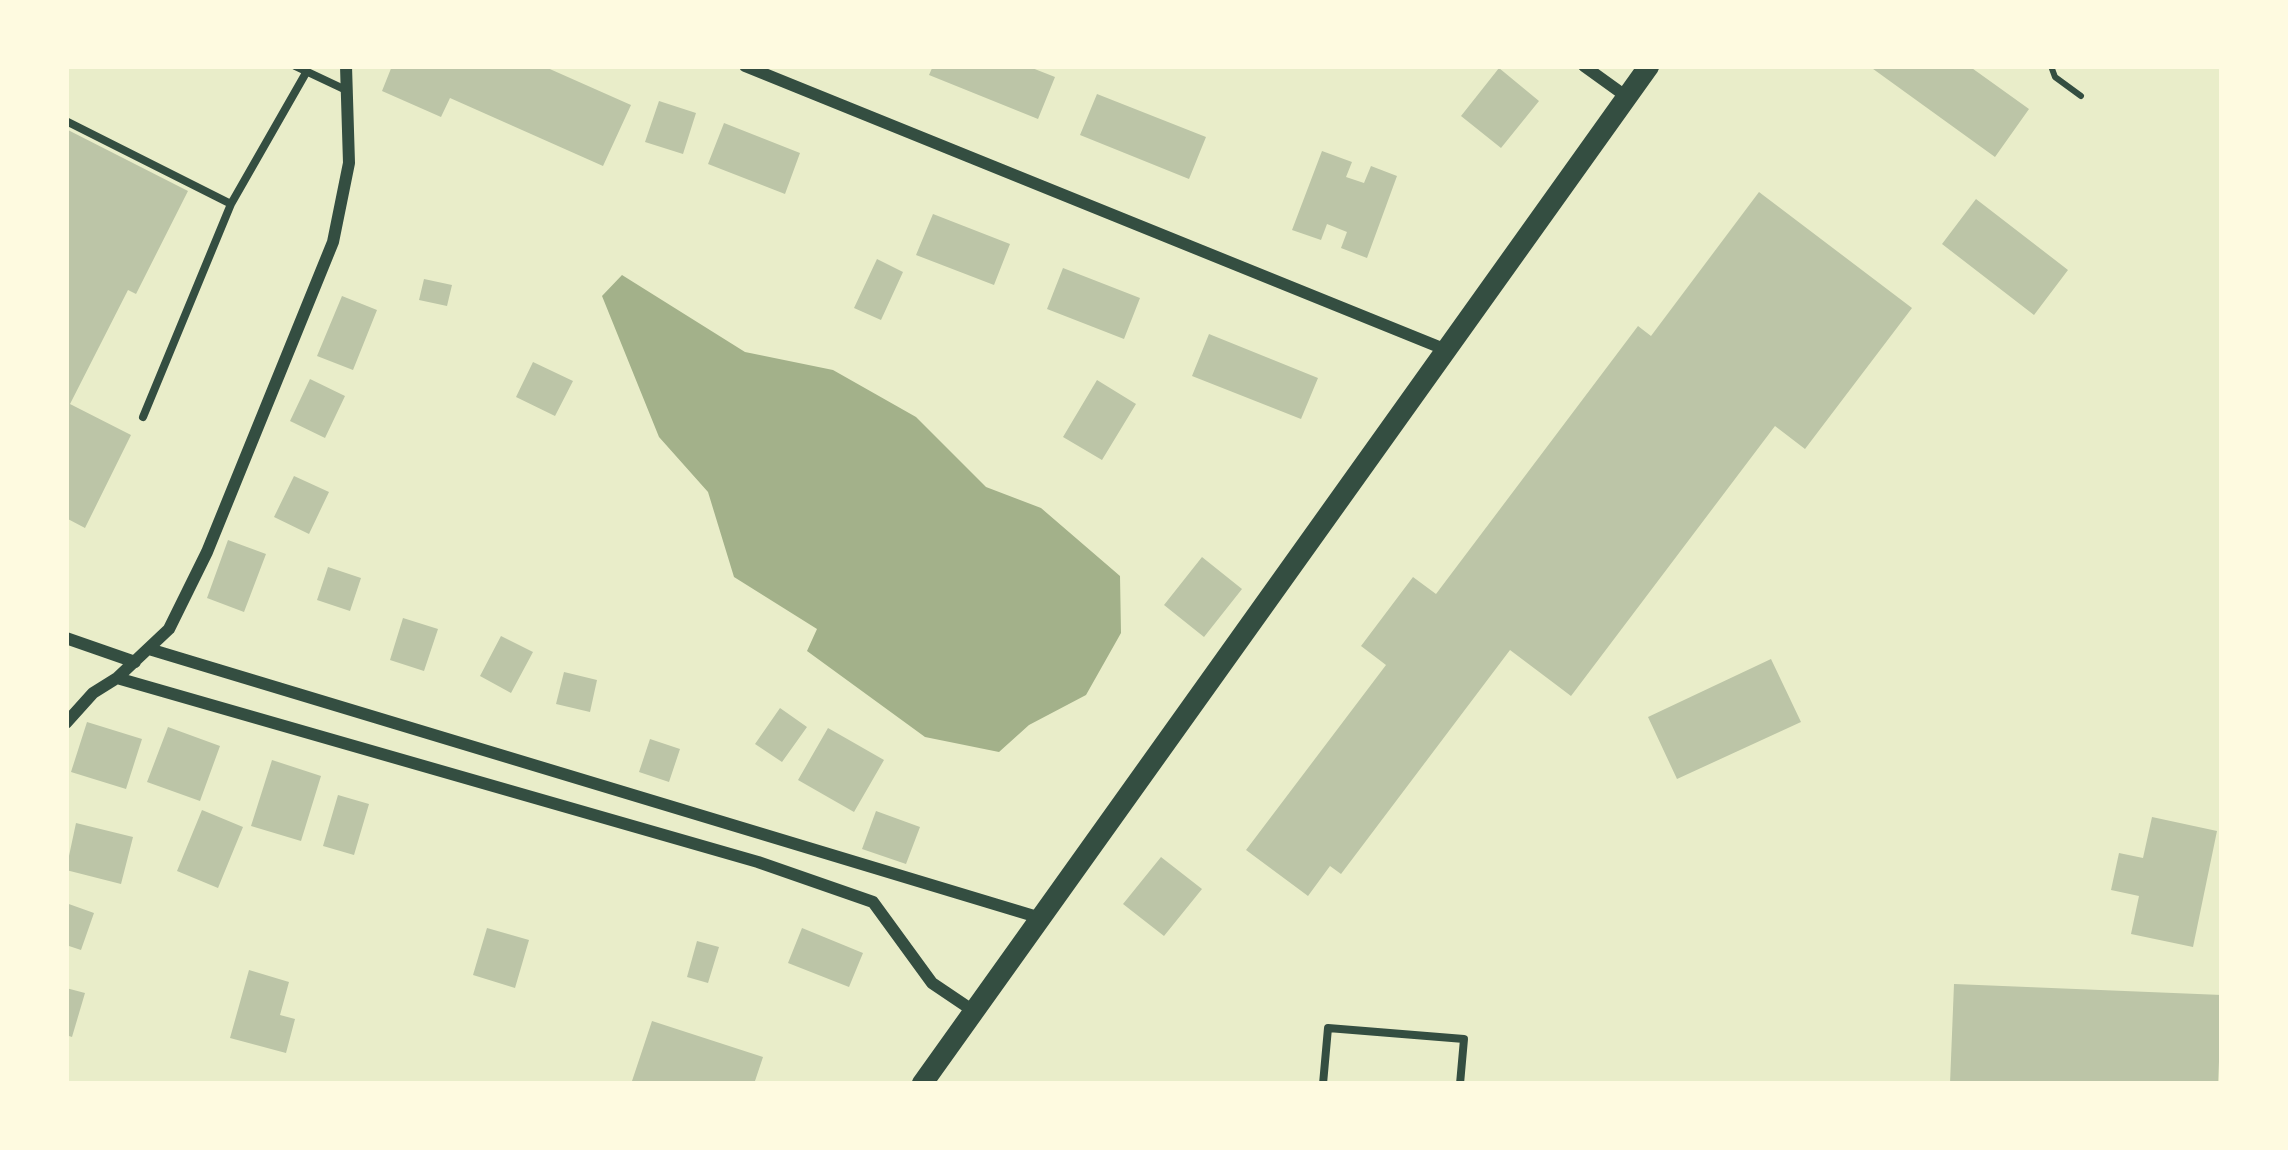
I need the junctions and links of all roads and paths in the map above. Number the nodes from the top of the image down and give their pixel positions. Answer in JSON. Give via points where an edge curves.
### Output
{"nodes":[{"id":1,"x":296,"y":66,"type":"edge"},
{"id":2,"x":346,"y":66,"type":"edge"},
{"id":3,"x":746,"y":66,"type":"edge"},
{"id":4,"x":1584,"y":66,"type":"edge"},
{"id":5,"x":1649,"y":66,"type":"edge"},
{"id":6,"x":2055,"y":68,"type":"edge"},
{"id":7,"x":307,"y":70,"type":"junction"},
{"id":8,"x":348,"y":91,"type":"junction"},
{"id":9,"x":2081,"y":96,"type":"dead end"},
{"id":10,"x":1627,"y":97,"type":"junction"},
{"id":11,"x":66,"y":121,"type":"edge"},
{"id":12,"x":231,"y":204,"type":"junction"},
{"id":13,"x":1449,"y":351,"type":"junction"},
{"id":14,"x":143,"y":417,"type":"dead end"},
{"id":15,"x":66,"y":638,"type":"edge"},
{"id":16,"x":149,"y":649,"type":"junction"},
{"id":17,"x":135,"y":662,"type":"junction"},
{"id":18,"x":116,"y":678,"type":"junction"},
{"id":19,"x":66,"y":723,"type":"edge"},
{"id":20,"x":1044,"y":919,"type":"junction"},
{"id":21,"x":975,"y":1012,"type":"junction"},
{"id":22,"x":922,"y":1084,"type":"edge"},
{"id":23,"x":1323,"y":1084,"type":"edge"},
{"id":24,"x":1460,"y":1084,"type":"edge"}],
"edges":[{"from":1,"to":7,"type":"lane"},
{"from":2,"to":8,"type":"street"},
{"from":3,"to":13,"type":"street"},
{"from":4,"to":10,"type":"street"},
{"from":5,"to":10,"type":"street"},
{"from":6,"to":9,"type":"path"},
{"from":7,"to":8,"type":"lane"},
{"from":7,"to":12,"type":"lane"},
{"from":8,"to":16,"type":"street","via":[[349,164],[333,242],[207,552],[169,628]]},
{"from":10,"to":13,"type":"street"},
{"from":11,"to":12,"type":"lane"},
{"from":12,"to":14,"type":"lane"},
{"from":13,"to":20,"type":"street"},
{"from":15,"to":17,"type":"street"},
{"from":16,"to":17,"type":"street"},
{"from":16,"to":20,"type":"street"},
{"from":17,"to":18,"type":"street"},
{"from":18,"to":19,"type":"street"},
{"from":18,"to":21,"type":"street","via":[[874,902],[932,983]]},
{"from":20,"to":21,"type":"street"},
{"from":21,"to":22,"type":"street"},
{"from":23,"to":24,"type":"lane","via":[[1328,1028],[1464,1040]]}]}
